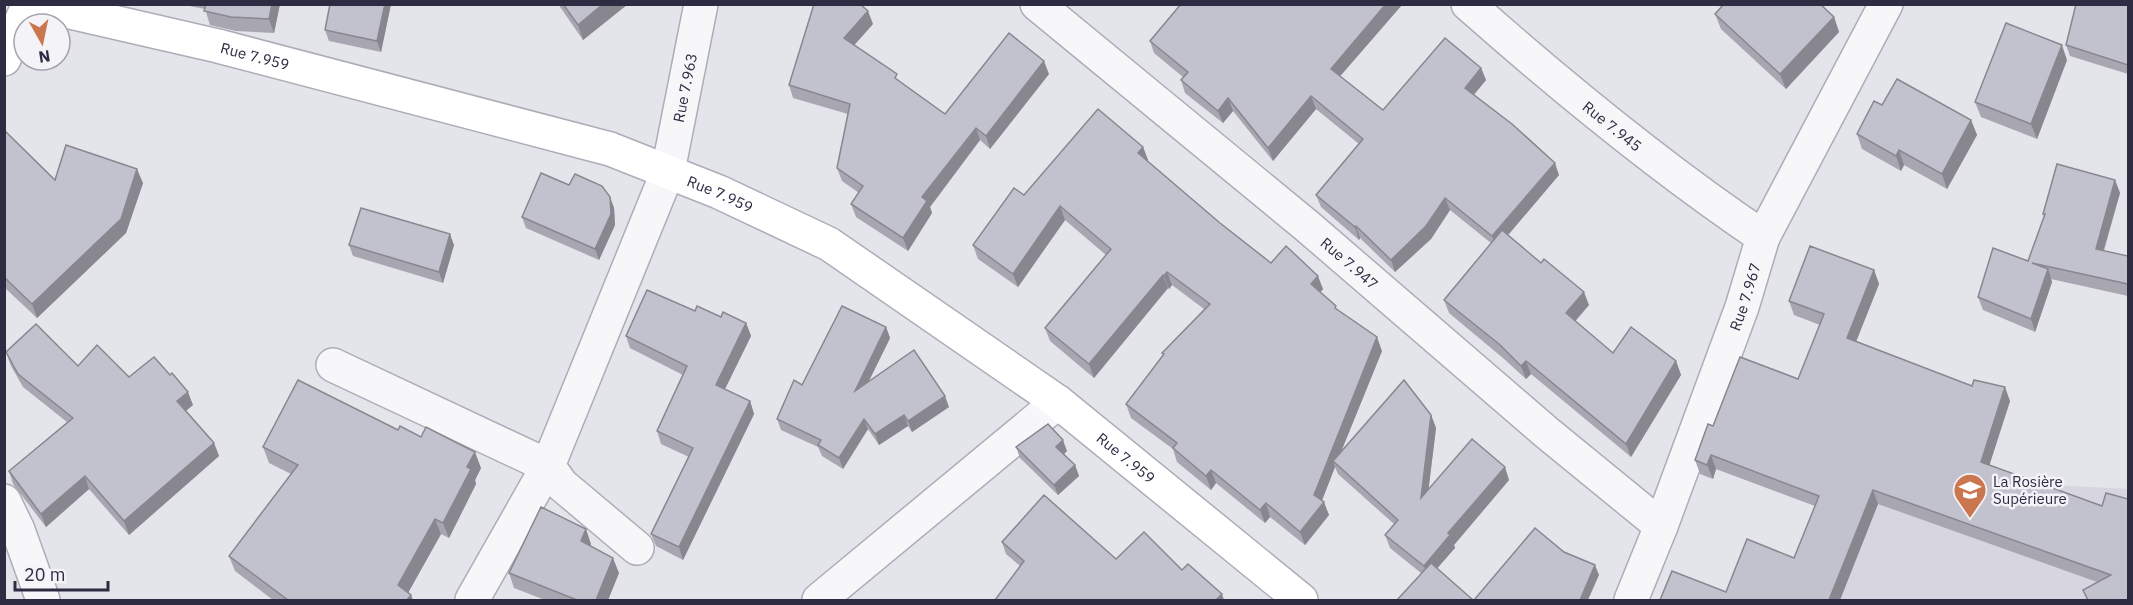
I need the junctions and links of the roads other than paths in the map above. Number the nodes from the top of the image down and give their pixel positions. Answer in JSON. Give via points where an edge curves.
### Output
{"nodes":[{"id":1,"x":29,"y":4,"type":"edge"},
{"id":2,"x":34,"y":4,"type":"edge"},
{"id":3,"x":701,"y":4,"type":"edge"},
{"id":4,"x":1037,"y":4,"type":"edge"},
{"id":5,"x":1468,"y":4,"type":"edge"},
{"id":6,"x":1886,"y":4,"type":"edge"},
{"id":7,"x":4,"y":58,"type":"edge"},
{"id":8,"x":669,"y":171,"type":"junction"},
{"id":9,"x":1763,"y":237,"type":"junction"},
{"id":10,"x":333,"y":365,"type":"dead end"},
{"id":11,"x":1058,"y":402,"type":"junction"},
{"id":12,"x":548,"y":466,"type":"junction"},
{"id":13,"x":4,"y":501,"type":"edge"},
{"id":14,"x":1661,"y":526,"type":"junction"},
{"id":15,"x":637,"y":548,"type":"dead end"},
{"id":16,"x":43,"y":600,"type":"edge"},
{"id":17,"x":472,"y":600,"type":"edge"},
{"id":18,"x":819,"y":600,"type":"edge"},
{"id":19,"x":1301,"y":600,"type":"edge"},
{"id":20,"x":1631,"y":600,"type":"edge"}],
"edges":[{"from":1,"to":7,"type":"street"},
{"from":2,"to":8,"type":"street","name":"Rue 7.959","via":[[218,46],[610,149]]},
{"from":3,"to":8,"type":"street","name":"Rue 7.963"},
{"from":4,"to":14,"type":"street","name":"Rue 7.947"},
{"from":5,"to":9,"type":"street","name":"Rue 7.945","via":[[1689,185]]},
{"from":6,"to":9,"type":"street","name":"Rue 7.967"},
{"from":8,"to":11,"type":"street","name":"Rue 7.959","via":[[829,244]]},
{"from":8,"to":12,"type":"street","name":"Rue 7.963"},
{"from":9,"to":14,"type":"street","name":"Rue 7.967","via":[[1742,307]]},
{"from":10,"to":12,"type":"street"},
{"from":11,"to":18,"type":"street"},
{"from":11,"to":19,"type":"street","name":"Rue 7.959"},
{"from":12,"to":15,"type":"street","via":[[568,491]]},
{"from":12,"to":17,"type":"street","name":"Rue 7.963"},
{"from":13,"to":16,"type":"street"},
{"from":14,"to":20,"type":"street","name":"Rue 7.967"}]}
